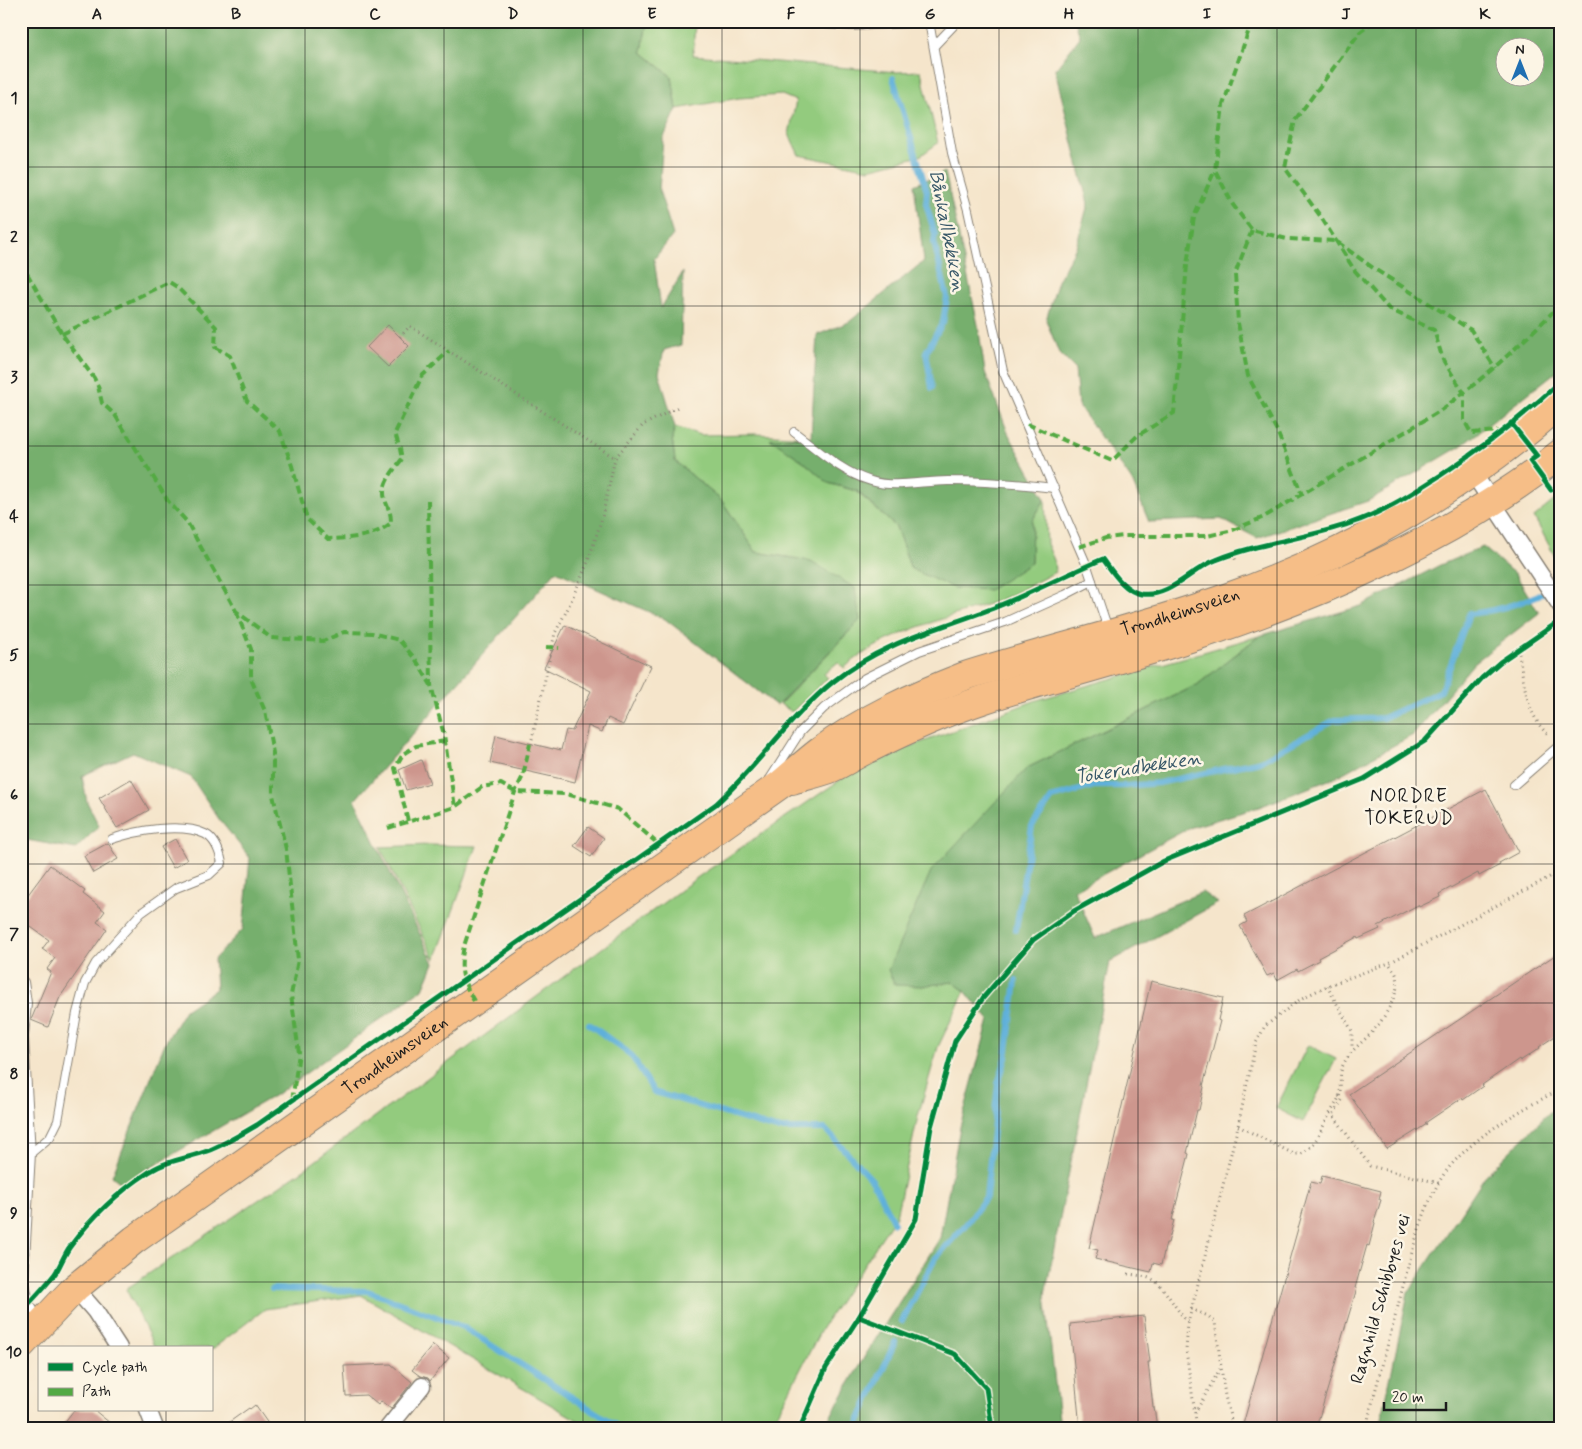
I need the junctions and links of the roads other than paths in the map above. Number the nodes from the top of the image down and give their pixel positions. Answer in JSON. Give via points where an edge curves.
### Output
{"nodes":[{"id":1,"x":782,"y":21,"type":"edge"},
{"id":2,"x":958,"y":21,"type":"edge"},
{"id":3,"x":929,"y":22,"type":"edge"},
{"id":4,"x":934,"y":46,"type":"junction"},
{"id":5,"x":1561,"y":403,"type":"edge"},
{"id":6,"x":794,"y":432,"type":"dead end"},
{"id":7,"x":1561,"y":453,"type":"edge"},
{"id":8,"x":1473,"y":473,"type":"junction"},
{"id":9,"x":1054,"y":488,"type":"junction"},
{"id":10,"x":1492,"y":502,"type":"junction"},
{"id":11,"x":1092,"y":581,"type":"junction"},
{"id":12,"x":1561,"y":606,"type":"edge"},
{"id":13,"x":1114,"y":647,"type":"junction"},
{"id":14,"x":1561,"y":744,"type":"edge"},
{"id":15,"x":1514,"y":785,"type":"dead end"},
{"id":16,"x":757,"y":800,"type":"junction"},
{"id":17,"x":112,"y":839,"type":"dead end"},
{"id":18,"x":21,"y":980,"type":"edge"},
{"id":19,"x":31,"y":1152,"type":"junction"},
{"id":20,"x":75,"y":1288,"type":"junction"},
{"id":21,"x":41,"y":1323,"type":"junction"},
{"id":22,"x":21,"y":1345,"type":"edge"},
{"id":23,"x":118,"y":1346,"type":"edge"},
{"id":24,"x":422,"y":1386,"type":"dead end"},
{"id":25,"x":149,"y":1412,"type":"edge"},
{"id":26,"x":155,"y":1428,"type":"edge"},
{"id":27,"x":388,"y":1428,"type":"edge"}],
"edges":[{"from":1,"to":3,"type":"lane","via":[[853,26]]},
{"from":2,"to":4,"type":"lane"},
{"from":3,"to":4,"type":"lane"},
{"from":4,"to":9,"type":"lane","via":[[952,153],[970,218],[1003,371]]},
{"from":5,"to":8,"type":"highway","name":"Trondheimsveien"},
{"from":6,"to":9,"type":"lane","via":[[842,468],[872,481],[1028,484]]},
{"from":7,"to":10,"type":"highway","name":"Trondheimsveien"},
{"from":8,"to":10,"type":"street"},
{"from":8,"to":13,"type":"highway","name":"Trondheimsveien","via":[[1388,526],[1301,568]]},
{"from":9,"to":11,"type":"lane"},
{"from":10,"to":12,"type":"street"},
{"from":10,"to":13,"type":"highway","name":"Trondheimsveien","via":[[1407,551],[1236,623]]},
{"from":11,"to":13,"type":"lane"},
{"from":11,"to":16,"type":"lane","via":[[1005,622],[919,651],[865,678],[824,708],[800,732]]},
{"from":13,"to":16,"type":"highway","name":"Trondheimsveien","via":[[1003,664],[930,690],[849,732]]},
{"from":14,"to":15,"type":"lane"},
{"from":16,"to":20,"type":"highway","name":"Trondheimsveien","via":[[182,1206]]},
{"from":17,"to":19,"type":"lane","via":[[130,833],[189,829],[206,834],[219,850],[222,863],[209,875],[176,888],[140,913],[96,963],[85,983],[77,1013],[58,1121],[50,1137]]},
{"from":18,"to":19,"type":"lane","via":[[27,1003],[24,1037]]},
{"from":19,"to":21,"type":"lane","via":[[24,1278],[29,1304]]},
{"from":20,"to":21,"type":"highway","name":"Trondheimsveien"},
{"from":20,"to":23,"type":"street"},
{"from":21,"to":22,"type":"highway","name":"Trondheimsveien"},
{"from":24,"to":27,"type":"street"},
{"from":25,"to":26,"type":"street"}]}
